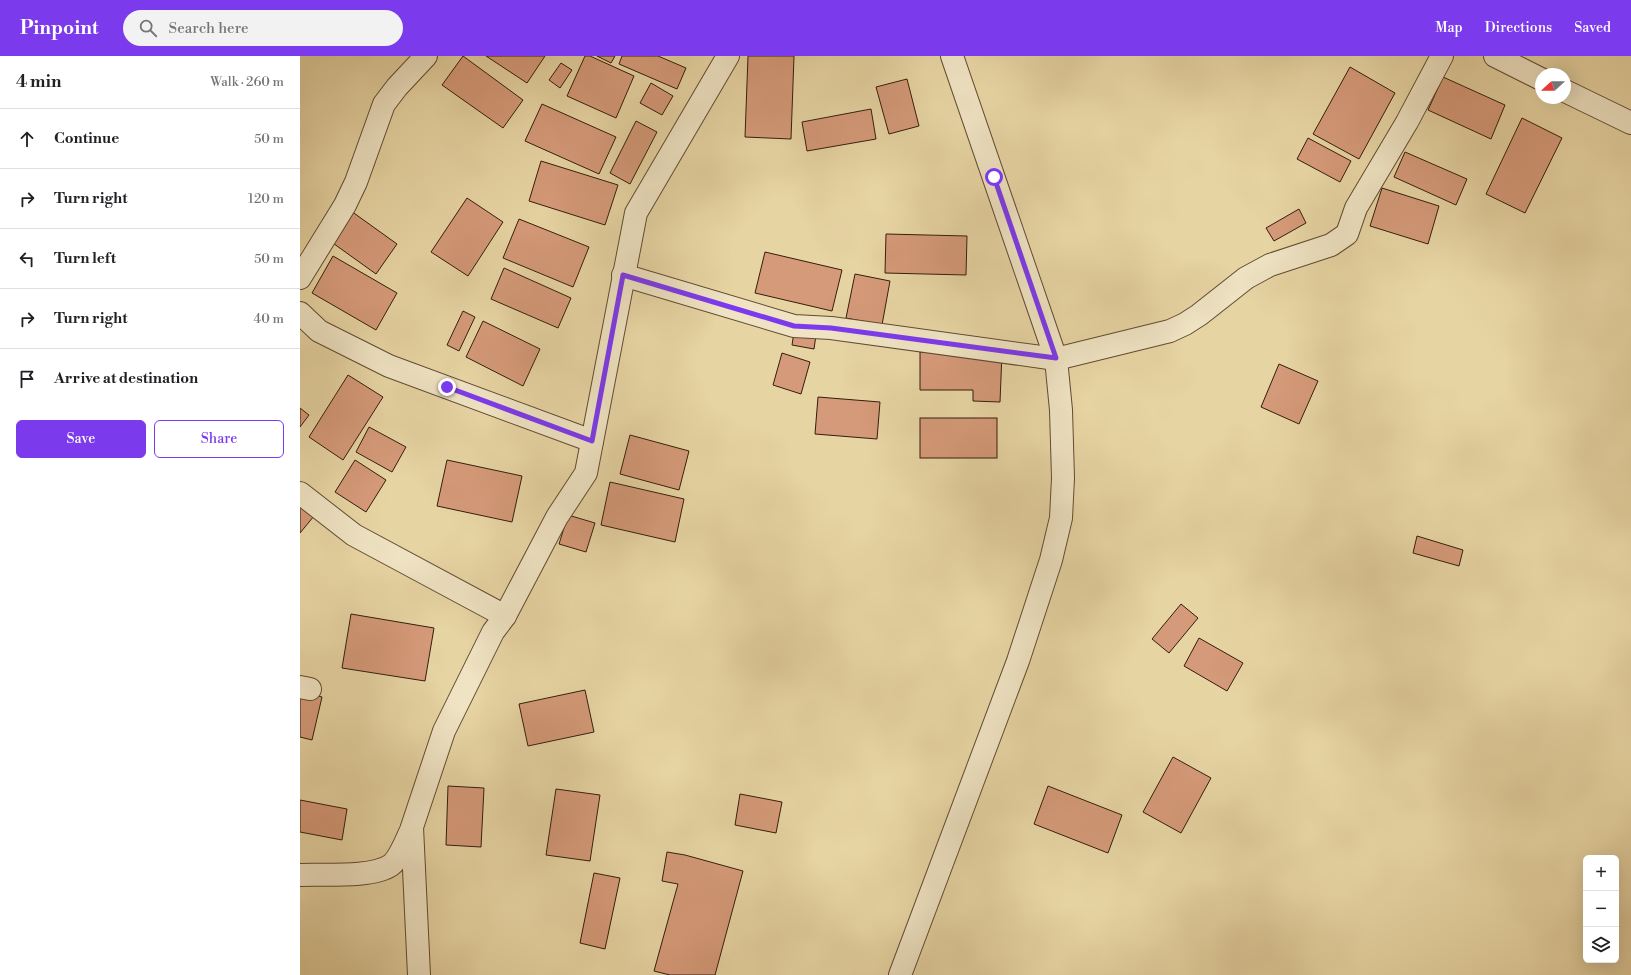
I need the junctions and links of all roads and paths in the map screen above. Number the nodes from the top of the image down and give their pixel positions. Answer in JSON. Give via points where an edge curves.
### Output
{"nodes":[{"id":1,"x":426,"y":56,"type":"edge"},
{"id":2,"x":728,"y":56,"type":"edge"},
{"id":3,"x":952,"y":56,"type":"edge"},
{"id":4,"x":1442,"y":56,"type":"edge"},
{"id":5,"x":1495,"y":56,"type":"edge"},
{"id":6,"x":1535,"y":76,"type":"edge"},
{"id":7,"x":1571,"y":94,"type":"edge"},
{"id":8,"x":1631,"y":124,"type":"edge"},
{"id":9,"x":623,"y":275,"type":"junction"},
{"id":10,"x":300,"y":278,"type":"edge"},
{"id":11,"x":300,"y":313,"type":"edge"},
{"id":12,"x":1056,"y":358,"type":"junction"},
{"id":13,"x":592,"y":441,"type":"junction"},
{"id":14,"x":300,"y":493,"type":"edge"},
{"id":15,"x":505,"y":616,"type":"junction"},
{"id":16,"x":412,"y":827,"type":"junction"},
{"id":17,"x":300,"y":875,"type":"edge"},
{"id":18,"x":419,"y":975,"type":"edge"},
{"id":19,"x":900,"y":975,"type":"edge"}],
"edges":[{"from":1,"to":10,"type":"street","via":[[384,104],[345,206]]},
{"from":2,"to":9,"type":"street","via":[[636,213]]},
{"from":3,"to":12,"type":"street"},
{"from":4,"to":12,"type":"street","via":[[1407,122],[1356,208],[1347,234],[1330,245],[1270,265],[1246,278],[1199,316],[1170,331]]},
{"from":5,"to":6,"type":"street"},
{"from":7,"to":8,"type":"street"},
{"from":9,"to":12,"type":"street","via":[[794,326],[831,328]]},
{"from":9,"to":13,"type":"street"},
{"from":11,"to":13,"type":"street","via":[[319,331],[389,366]]},
{"from":12,"to":19,"type":"street","via":[[1063,478],[1061,518],[1051,560],[1018,661]]},
{"from":13,"to":15,"type":"street","via":[[586,473],[557,517]]},
{"from":14,"to":15,"type":"street","via":[[354,535]]},
{"from":15,"to":16,"type":"street","via":[[493,632],[444,731]]},
{"from":16,"to":17,"type":"street","via":[[402,850],[391,865],[374,872]]},
{"from":16,"to":18,"type":"street"}]}
